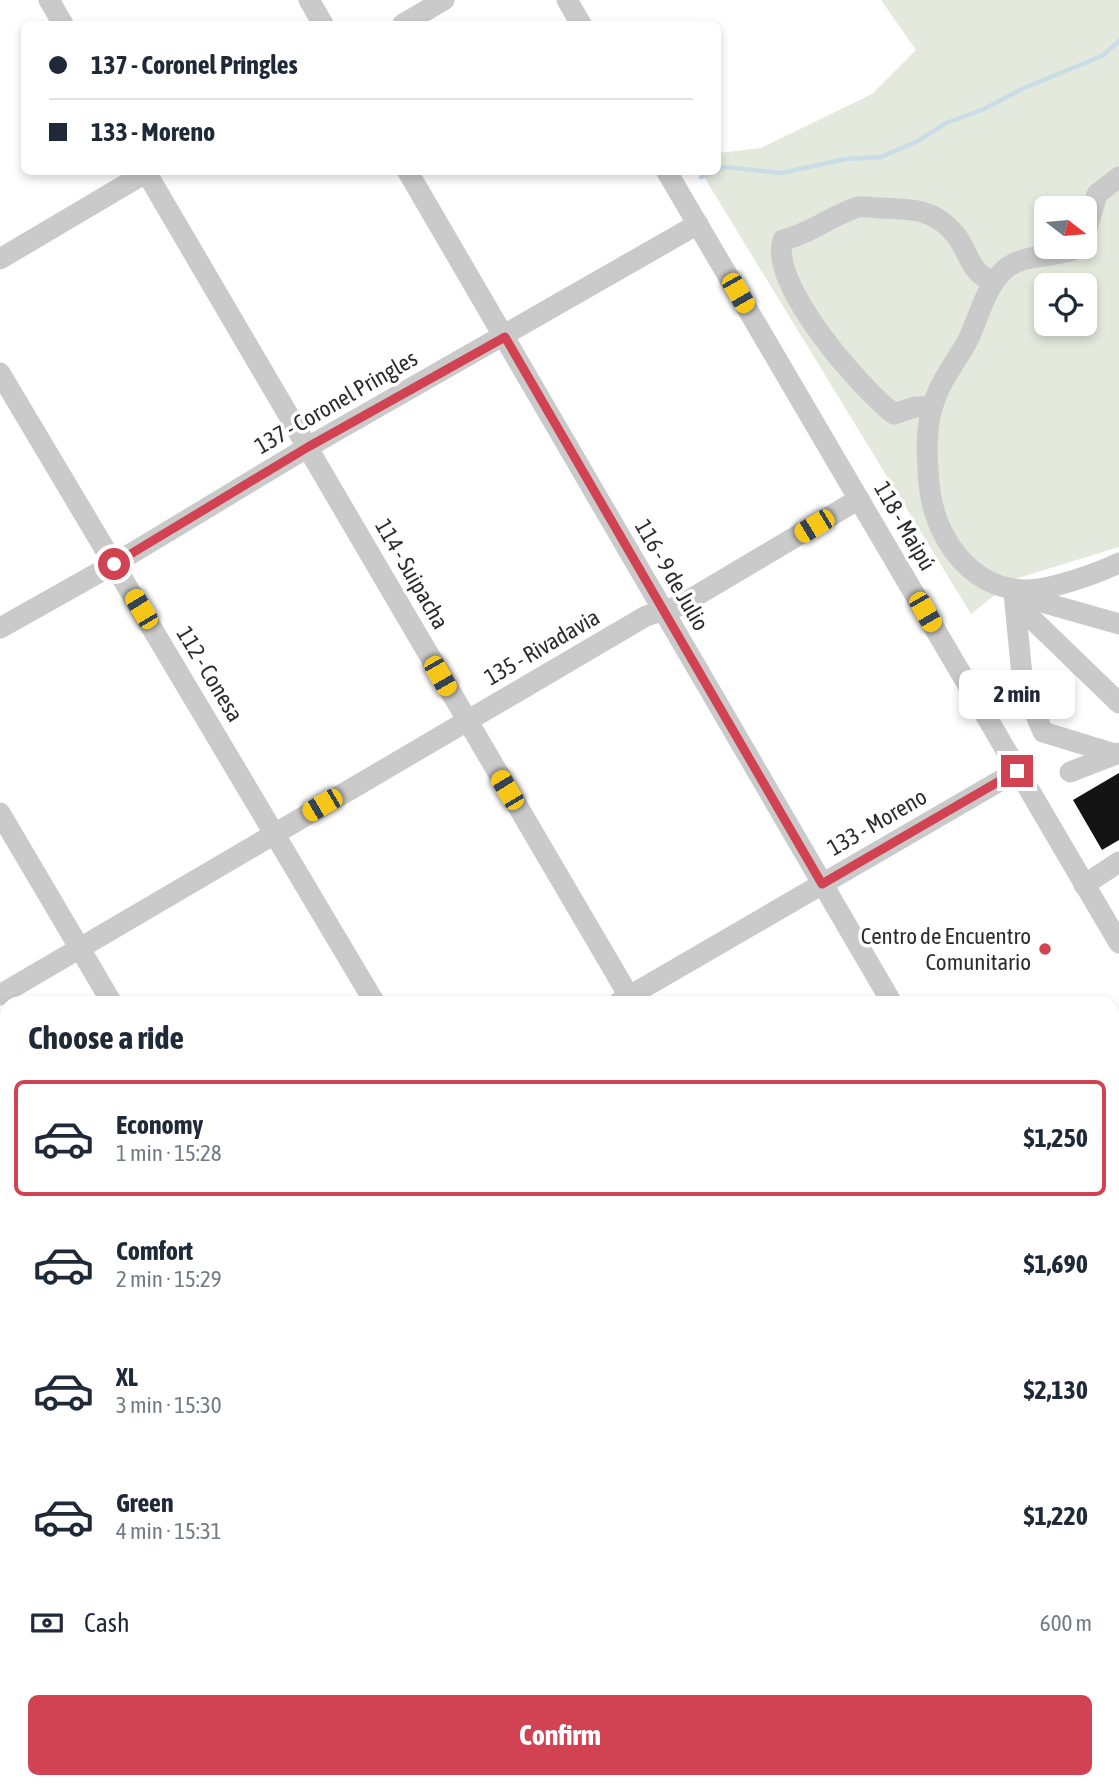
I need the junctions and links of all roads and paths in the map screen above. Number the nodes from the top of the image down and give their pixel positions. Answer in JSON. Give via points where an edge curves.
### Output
{"nodes":[{"id":1,"x":49,"y":0,"type":"edge"},
{"id":2,"x":309,"y":0,"type":"edge"},
{"id":3,"x":444,"y":0,"type":"edge"},
{"id":4,"x":567,"y":0,"type":"edge"},
{"id":5,"x":61,"y":21,"type":"edge"},
{"id":6,"x":321,"y":21,"type":"edge"},
{"id":7,"x":408,"y":21,"type":"edge"},
{"id":8,"x":579,"y":21,"type":"edge"},
{"id":9,"x":141,"y":175,"type":"edge"},
{"id":10,"x":148,"y":175,"type":"edge"},
{"id":11,"x":410,"y":175,"type":"edge"},
{"id":12,"x":669,"y":175,"type":"edge"},
{"id":13,"x":1119,"y":177,"type":"edge"},
{"id":14,"x":1096,"y":196,"type":"edge"},
{"id":15,"x":698,"y":224,"type":"junction"},
{"id":16,"x":1034,"y":257,"type":"edge"},
{"id":17,"x":0,"y":259,"type":"edge"},
{"id":18,"x":993,"y":281,"type":"junction"},
{"id":19,"x":505,"y":337,"type":"junction"},
{"id":20,"x":0,"y":373,"type":"edge"},
{"id":21,"x":932,"y":407,"type":"junction"},
{"id":22,"x":308,"y":447,"type":"junction"},
{"id":23,"x":859,"y":499,"type":"junction"},
{"id":24,"x":114,"y":564,"type":"junction"},
{"id":25,"x":1119,"y":564,"type":"edge"},
{"id":26,"x":1013,"y":591,"type":"junction"},
{"id":27,"x":662,"y":611,"type":"junction"},
{"id":28,"x":1119,"y":624,"type":"edge"},
{"id":29,"x":0,"y":628,"type":"edge"},
{"id":30,"x":1119,"y":703,"type":"edge"},
{"id":31,"x":466,"y":722,"type":"junction"},
{"id":32,"x":1117,"y":753,"type":"edge"},
{"id":33,"x":1017,"y":771,"type":"junction"},
{"id":34,"x":1070,"y":772,"type":"dead end"},
{"id":35,"x":0,"y":813,"type":"edge"},
{"id":36,"x":274,"y":833,"type":"junction"},
{"id":37,"x":1119,"y":862,"type":"edge"},
{"id":38,"x":822,"y":884,"type":"junction"},
{"id":39,"x":1084,"y":885,"type":"junction"},
{"id":40,"x":1119,"y":943,"type":"edge"},
{"id":41,"x":81,"y":948,"type":"junction"},
{"id":42,"x":0,"y":995,"type":"edge"},
{"id":43,"x":108,"y":996,"type":"edge"},
{"id":44,"x":371,"y":996,"type":"edge"},
{"id":45,"x":624,"y":996,"type":"edge"},
{"id":46,"x":635,"y":996,"type":"edge"},
{"id":47,"x":888,"y":996,"type":"edge"}],
"edges":[{"from":1,"to":5,"type":"street"},
{"from":2,"to":6,"type":"street"},
{"from":3,"to":7,"type":"street"},
{"from":4,"to":8,"type":"street"},
{"from":9,"to":17,"type":"street"},
{"from":10,"to":22,"type":"street","name":"114 - Suipacha"},
{"from":11,"to":19,"type":"street","name":"116 - 9 de Julio"},
{"from":12,"to":15,"type":"street","name":"118 - Maipú"},
{"from":13,"to":14,"type":"street"},
{"from":15,"to":19,"type":"street","name":"137 - Coronel Pringles"},
{"from":15,"to":23,"type":"street","name":"118 - Maipú"},
{"from":16,"to":18,"type":"street","via":[[1007,267]]},
{"from":18,"to":21,"type":"street"},
{"from":18,"to":21,"type":"street","via":[[972,269],[960,241],[941,220],[912,208],[859,207],[802,236],[783,240],[781,262],[794,291],[812,322],[869,394],[894,414]]},
{"from":19,"to":22,"type":"street","name":"137 - Coronel Pringles"},
{"from":19,"to":27,"type":"street","name":"116 - 9 de Julio"},
{"from":20,"to":24,"type":"street","name":"112 - Conesa"},
{"from":21,"to":26,"type":"street","via":[[928,469],[939,527],[974,573]]},
{"from":22,"to":24,"type":"street","name":"137 - Coronel Pringles"},
{"from":22,"to":31,"type":"street","name":"114 - Suipacha"},
{"from":23,"to":27,"type":"street","name":"135 - Rivadavia","via":[[680,606]]},
{"from":23,"to":33,"type":"street","name":"118 - Maipú"},
{"from":24,"to":29,"type":"street","name":"137 - Coronel Pringles"},
{"from":24,"to":36,"type":"street","name":"112 - Conesa"},
{"from":25,"to":26,"type":"street","via":[[1041,588]]},
{"from":26,"to":28,"type":"street"},
{"from":26,"to":30,"type":"street","via":[[1030,617]]},
{"from":26,"to":32,"type":"street","via":[[1023,685],[1042,732]]},
{"from":27,"to":31,"type":"street","name":"135 - Rivadavia","via":[[646,616]]},
{"from":27,"to":38,"type":"street","name":"116 - 9 de Julio"},
{"from":31,"to":36,"type":"street","name":"135 - Rivadavia"},
{"from":31,"to":45,"type":"street","name":"114 - Suipacha"},
{"from":32,"to":34,"type":"street"},
{"from":33,"to":38,"type":"street","name":"133 - Moreno"},
{"from":33,"to":39,"type":"street","name":"118 - Maipú"},
{"from":35,"to":41,"type":"street"},
{"from":36,"to":41,"type":"street","name":"135 - Rivadavia"},
{"from":36,"to":44,"type":"street","name":"112 - Conesa"},
{"from":37,"to":39,"type":"street"},
{"from":38,"to":46,"type":"street","name":"133 - Moreno"},
{"from":38,"to":47,"type":"street","name":"116 - 9 de Julio"},
{"from":39,"to":40,"type":"street","name":"118 - Maipú"},
{"from":41,"to":42,"type":"street","name":"135 - Rivadavia"},
{"from":41,"to":43,"type":"street"}]}
